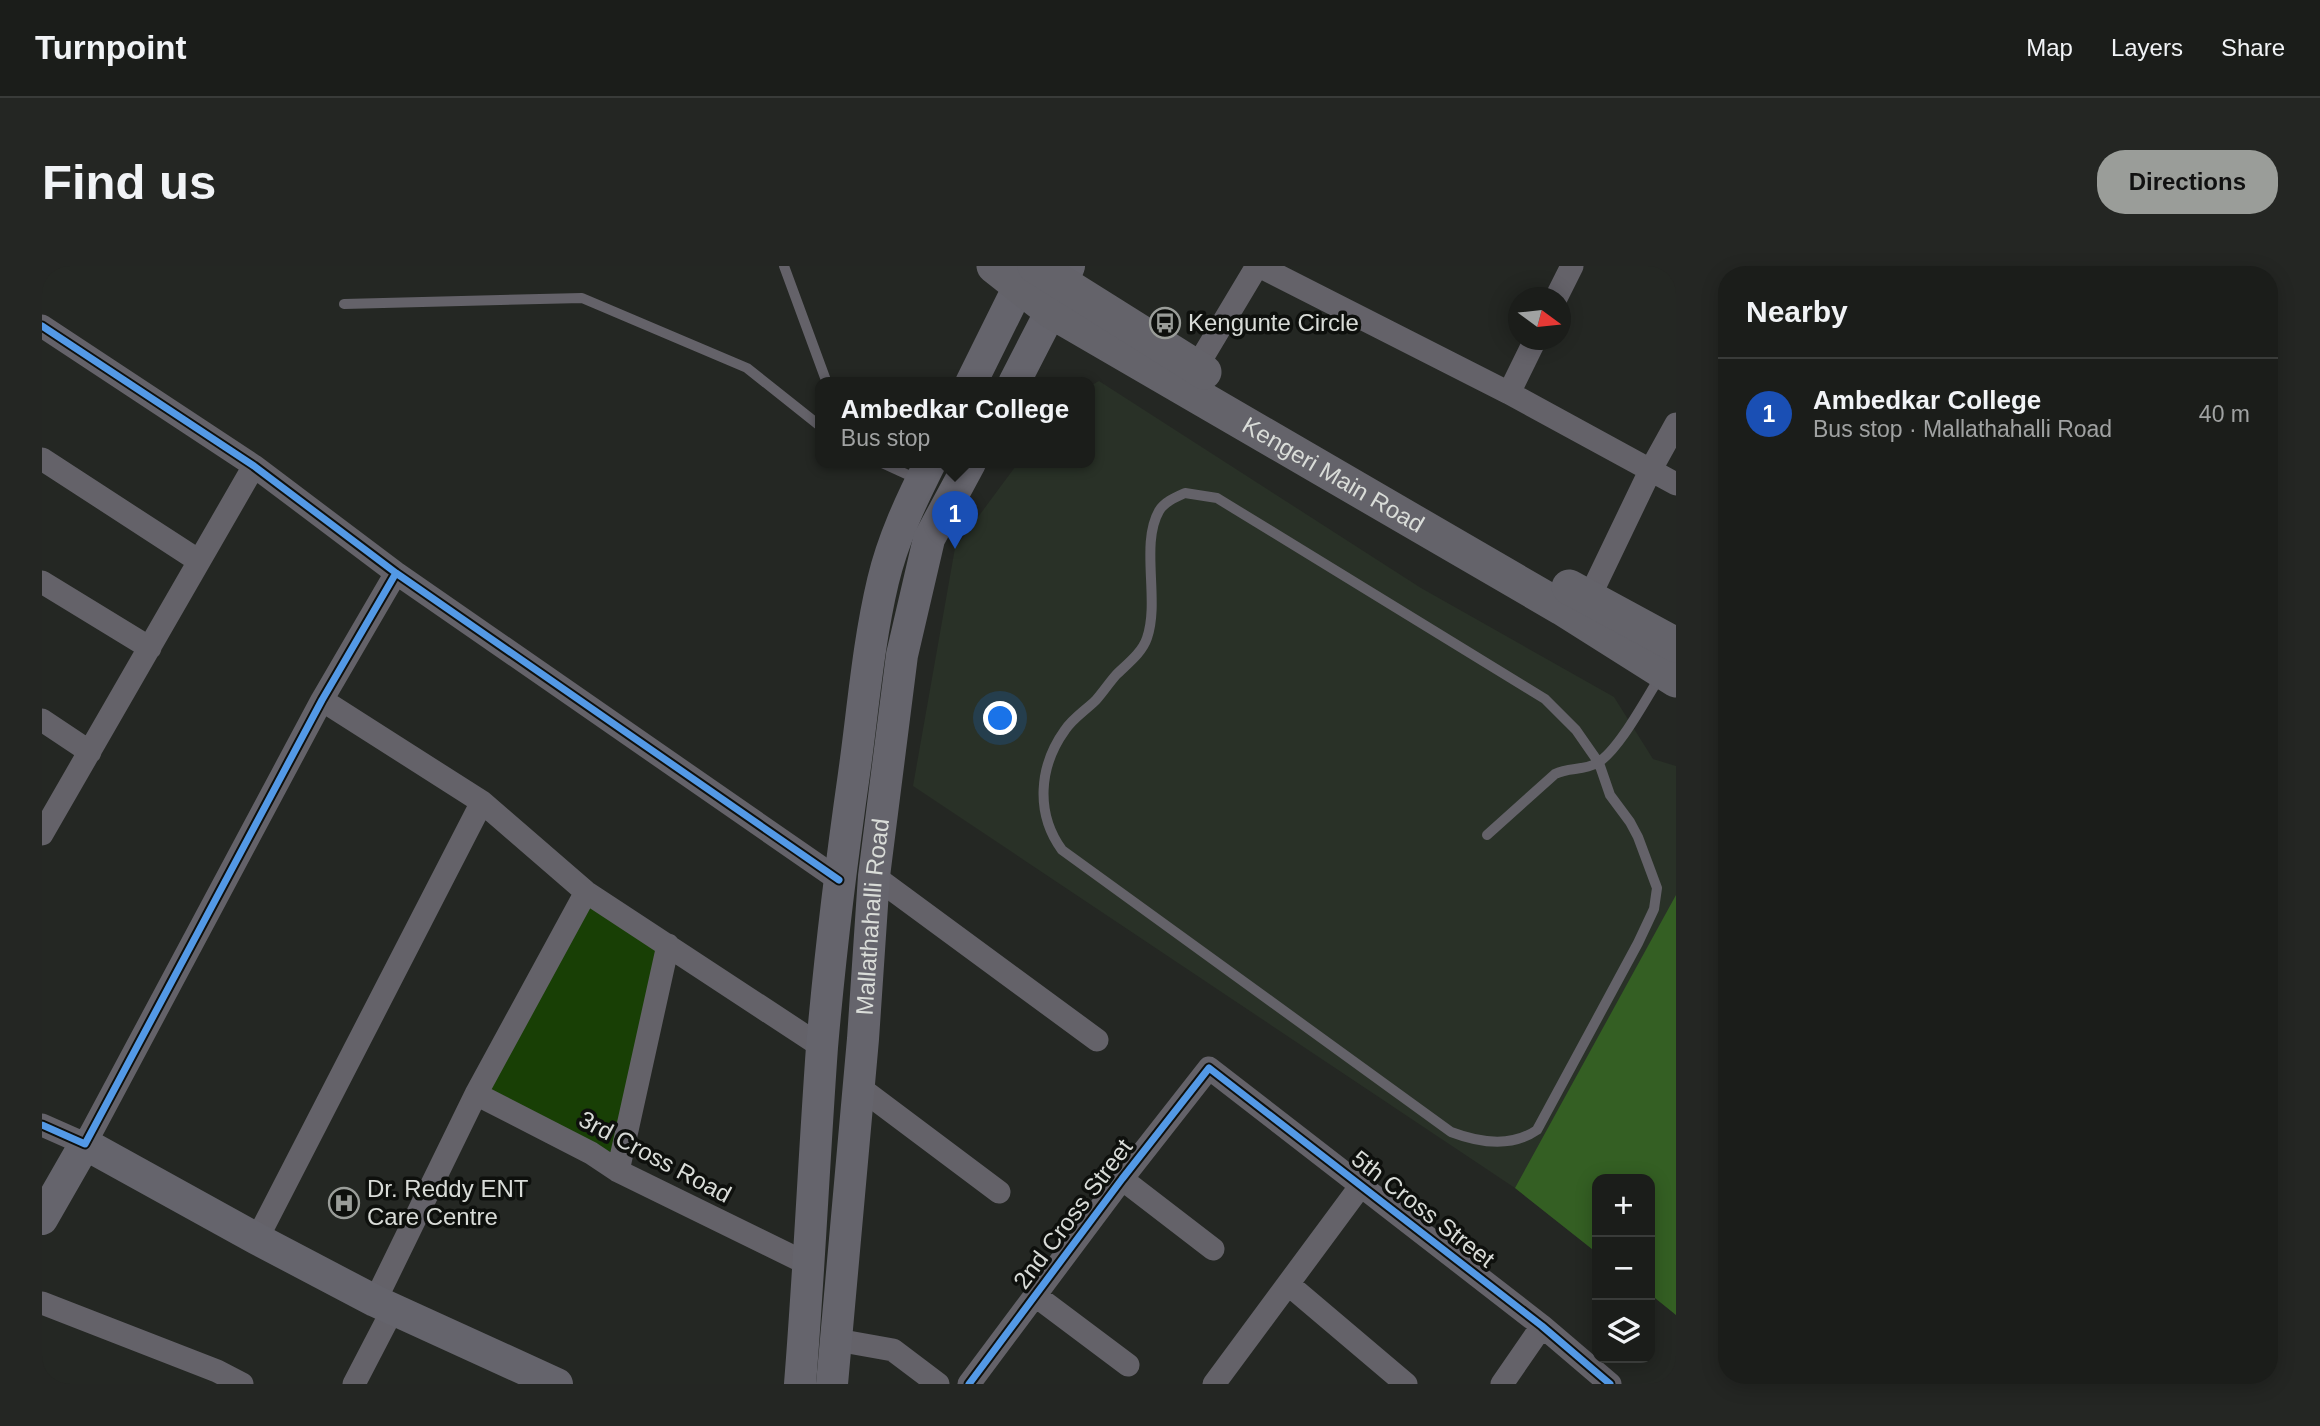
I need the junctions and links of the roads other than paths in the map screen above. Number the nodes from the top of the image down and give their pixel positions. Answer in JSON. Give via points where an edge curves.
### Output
{"nodes":[{"id":1,"x":784,"y":266,"type":"edge"},
{"id":2,"x":1258,"y":266,"type":"edge"},
{"id":3,"x":1572,"y":266,"type":"edge"},
{"id":4,"x":1038,"y":276,"type":"edge"},
{"id":5,"x":1562,"y":287,"type":"edge"},
{"id":6,"x":344,"y":304,"type":"dead end"},
{"id":7,"x":42,"y":326,"type":"edge"},
{"id":8,"x":1530,"y":350,"type":"edge"},
{"id":9,"x":1196,"y":368,"type":"junction"},
{"id":10,"x":825,"y":377,"type":"edge"},
{"id":11,"x":975,"y":377,"type":"edge"},
{"id":12,"x":1015,"y":377,"type":"edge"},
{"id":13,"x":1509,"y":393,"type":"junction"},
{"id":14,"x":815,"y":422,"type":"edge"},
{"id":15,"x":1676,"y":424,"type":"edge"},
{"id":16,"x":42,"y":459,"type":"edge"},
{"id":17,"x":254,"y":466,"type":"junction"},
{"id":18,"x":906,"y":468,"type":"edge"},
{"id":19,"x":967,"y":468,"type":"edge"},
{"id":20,"x":1650,"y":471,"type":"junction"},
{"id":21,"x":926,"y":472,"type":"edge"},
{"id":22,"x":1676,"y":484,"type":"edge"},
{"id":23,"x":199,"y":561,"type":"junction"},
{"id":24,"x":396,"y":573,"type":"junction"},
{"id":25,"x":42,"y":582,"type":"edge"},
{"id":26,"x":1589,"y":598,"type":"junction"},
{"id":27,"x":149,"y":648,"type":"junction"},
{"id":28,"x":1671,"y":666,"type":"edge"},
{"id":29,"x":322,"y":700,"type":"junction"},
{"id":30,"x":42,"y":720,"type":"edge"},
{"id":31,"x":90,"y":752,"type":"junction"},
{"id":32,"x":1599,"y":762,"type":"junction"},
{"id":33,"x":482,"y":802,"type":"junction"},
{"id":34,"x":42,"y":834,"type":"edge"},
{"id":35,"x":1487,"y":835,"type":"dead end"},
{"id":36,"x":874,"y":876,"type":"junction"},
{"id":37,"x":839,"y":880,"type":"junction"},
{"id":38,"x":586,"y":892,"type":"junction"},
{"id":39,"x":668,"y":945,"type":"junction"},
{"id":40,"x":1097,"y":1040,"type":"dead end"},
{"id":41,"x":822,"y":1047,"type":"junction"},
{"id":42,"x":1209,"y":1068,"type":"joint"},
{"id":43,"x":859,"y":1087,"type":"junction"},
{"id":44,"x":476,"y":1094,"type":"junction"},
{"id":45,"x":42,"y":1125,"type":"edge"},
{"id":46,"x":85,"y":1144,"type":"junction"},
{"id":47,"x":618,"y":1171,"type":"junction"},
{"id":48,"x":1122,"y":1179,"type":"junction"},
{"id":49,"x":1362,"y":1184,"type":"junction"},
{"id":50,"x":999,"y":1192,"type":"dead end"},
{"id":51,"x":42,"y":1219,"type":"edge"},
{"id":52,"x":257,"y":1239,"type":"junction"},
{"id":53,"x":1213,"y":1249,"type":"dead end"},
{"id":54,"x":810,"y":1265,"type":"junction"},
{"id":55,"x":1288,"y":1284,"type":"junction"},
{"id":56,"x":1036,"y":1296,"type":"junction"},
{"id":57,"x":42,"y":1303,"type":"edge"},
{"id":58,"x":384,"y":1305,"type":"junction"},
{"id":59,"x":1542,"y":1326,"type":"junction"},
{"id":60,"x":836,"y":1340,"type":"junction"},
{"id":61,"x":1128,"y":1365,"type":"dead end"},
{"id":62,"x":213,"y":1378,"type":"edge"},
{"id":63,"x":1225,"y":1380,"type":"edge"},
{"id":64,"x":242,"y":1384,"type":"edge"},
{"id":65,"x":354,"y":1384,"type":"edge"},
{"id":66,"x":557,"y":1384,"type":"edge"},
{"id":67,"x":800,"y":1384,"type":"edge"},
{"id":68,"x":832,"y":1384,"type":"edge"},
{"id":69,"x":938,"y":1384,"type":"edge"},
{"id":70,"x":969,"y":1384,"type":"edge"},
{"id":71,"x":1406,"y":1384,"type":"edge"},
{"id":72,"x":1502,"y":1384,"type":"edge"},
{"id":73,"x":1610,"y":1384,"type":"edge"}],
"edges":[{"from":1,"to":10,"type":"lane"},
{"from":2,"to":9,"type":"street"},
{"from":2,"to":13,"type":"street"},
{"from":3,"to":5,"type":"street"},
{"from":4,"to":9,"type":"main road","name":"Kengeri Main Road"},
{"from":4,"to":11,"type":"main road"},
{"from":4,"to":12,"type":"main road"},
{"from":4,"to":28,"type":"main road","name":"Kengeri Main Road","via":[[1562,608]]},
{"from":6,"to":14,"type":"lane","via":[[582,298],[747,368]]},
{"from":7,"to":17,"type":"street"},
{"from":8,"to":13,"type":"street"},
{"from":9,"to":26,"type":"main road","name":"Kengeri Main Road"},
{"from":13,"to":20,"type":"street"},
{"from":15,"to":20,"type":"street"},
{"from":16,"to":23,"type":"street"},
{"from":17,"to":23,"type":"street"},
{"from":17,"to":24,"type":"street"},
{"from":18,"to":21,"type":"lane"},
{"from":19,"to":36,"type":"main road","name":"Mallathahalli Road","via":[[929,539],[902,655]]},
{"from":20,"to":22,"type":"street"},
{"from":20,"to":26,"type":"street"},
{"from":21,"to":37,"type":"main road","name":"Mallathahalli Road","via":[[883,580]]},
{"from":23,"to":27,"type":"street"},
{"from":24,"to":29,"type":"street"},
{"from":24,"to":37,"type":"street"},
{"from":25,"to":27,"type":"street"},
{"from":26,"to":28,"type":"main road","name":"Kengeri Main Road"},
{"from":27,"to":31,"type":"street"},
{"from":28,"to":32,"type":"lane"},
{"from":29,"to":33,"type":"street"},
{"from":29,"to":46,"type":"street"},
{"from":30,"to":31,"type":"street"},
{"from":31,"to":34,"type":"street"},
{"from":32,"to":32,"type":"lane","via":[[1657,888],[1654,909],[1538,1130],[1510,1142],[1473,1140],[1451,1132],[1062,849],[1052,837],[1043,807],[1047,768],[1065,730],[1146,642],[1154,525],[1159,510],[1185,493],[1217,498],[1545,699]]},
{"from":32,"to":35,"type":"lane","via":[[1555,774]]},
{"from":33,"to":38,"type":"street"},
{"from":33,"to":52,"type":"street"},
{"from":36,"to":40,"type":"street"},
{"from":36,"to":43,"type":"main road","name":"Mallathahalli Road"},
{"from":37,"to":41,"type":"main road","name":"Mallathahalli Road"},
{"from":38,"to":39,"type":"street"},
{"from":38,"to":44,"type":"street"},
{"from":39,"to":41,"type":"street"},
{"from":39,"to":47,"type":"street"},
{"from":41,"to":54,"type":"main road","name":"Mallathahalli Road"},
{"from":42,"to":48,"type":"street","name":"2nd Cross Street"},
{"from":42,"to":49,"type":"street","name":"5th Cross Street"},
{"from":43,"to":50,"type":"street"},
{"from":43,"to":60,"type":"main road","name":"Mallathahalli Road"},
{"from":44,"to":47,"type":"street","name":"3rd Cross Road"},
{"from":44,"to":58,"type":"street"},
{"from":45,"to":46,"type":"street"},
{"from":46,"to":51,"type":"main road"},
{"from":46,"to":52,"type":"main road"},
{"from":47,"to":54,"type":"street","name":"3rd Cross Road"},
{"from":48,"to":53,"type":"street"},
{"from":48,"to":56,"type":"street","name":"2nd Cross Street"},
{"from":49,"to":55,"type":"street"},
{"from":49,"to":59,"type":"street","name":"5th Cross Street"},
{"from":52,"to":58,"type":"main road"},
{"from":54,"to":67,"type":"main road","name":"Mallathahalli Road"},
{"from":55,"to":63,"type":"street"},
{"from":55,"to":71,"type":"street"},
{"from":56,"to":61,"type":"street"},
{"from":56,"to":70,"type":"street","name":"2nd Cross Street"},
{"from":57,"to":62,"type":"street"},
{"from":58,"to":65,"type":"street"},
{"from":58,"to":66,"type":"main road"},
{"from":59,"to":72,"type":"street"},
{"from":59,"to":73,"type":"street","name":"5th Cross Street"},
{"from":60,"to":68,"type":"main road","name":"Mallathahalli Road"},
{"from":60,"to":69,"type":"street","via":[[893,1350]]},
{"from":62,"to":64,"type":"street"}]}
